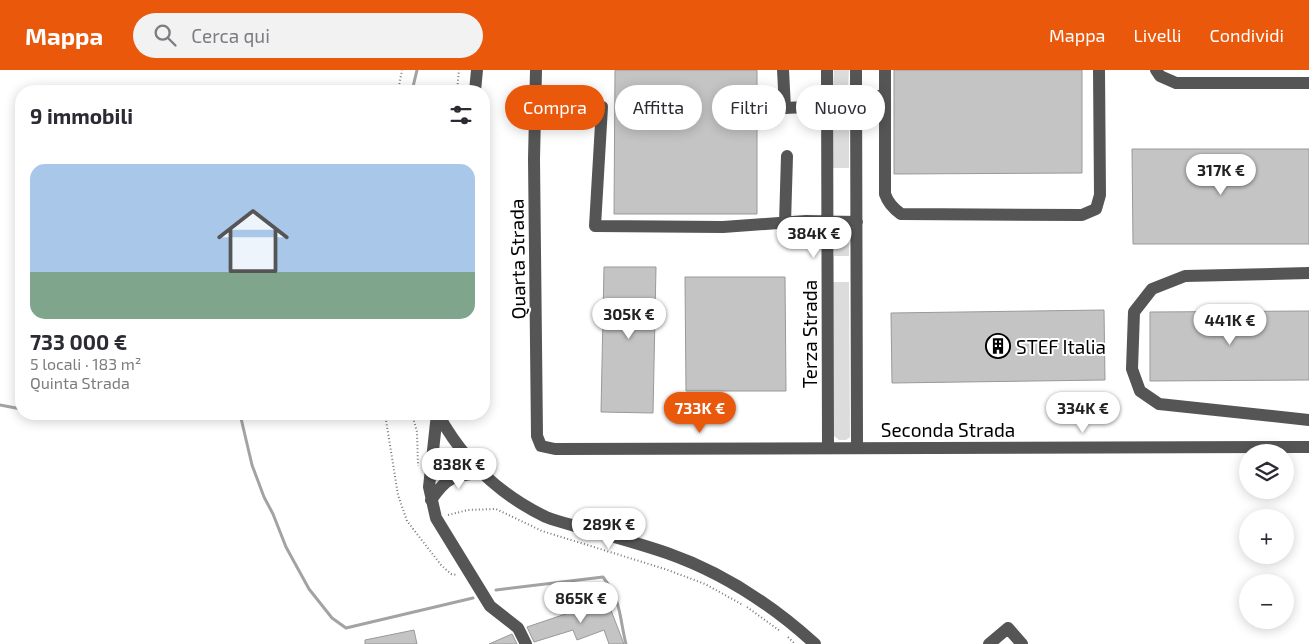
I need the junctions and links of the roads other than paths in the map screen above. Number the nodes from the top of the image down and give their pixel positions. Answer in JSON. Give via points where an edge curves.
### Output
{"nodes":[{"id":1,"x":477,"y":70,"type":"edge"},
{"id":2,"x":536,"y":70,"type":"edge"},
{"id":3,"x":784,"y":70,"type":"edge"},
{"id":4,"x":827,"y":70,"type":"edge"},
{"id":5,"x":856,"y":70,"type":"edge"},
{"id":6,"x":885,"y":70,"type":"edge"},
{"id":7,"x":1099,"y":70,"type":"edge"},
{"id":8,"x":1156,"y":70,"type":"edge"},
{"id":9,"x":1309,"y":83,"type":"edge"},
{"id":10,"x":476,"y":85,"type":"edge"},
{"id":11,"x":536,"y":85,"type":"edge"},
{"id":12,"x":827,"y":85,"type":"edge"},
{"id":13,"x":856,"y":85,"type":"edge"},
{"id":14,"x":885,"y":85,"type":"edge"},
{"id":15,"x":796,"y":108,"type":"edge"},
{"id":16,"x":536,"y":130,"type":"edge"},
{"id":17,"x":601,"y":130,"type":"edge"},
{"id":18,"x":827,"y":130,"type":"edge"},
{"id":19,"x":856,"y":130,"type":"edge"},
{"id":20,"x":885,"y":130,"type":"edge"},
{"id":21,"x":787,"y":156,"type":"dead end"},
{"id":22,"x":828,"y":222,"type":"junction"},
{"id":23,"x":857,"y":222,"type":"junction"},
{"id":24,"x":785,"y":223,"type":"junction"},
{"id":25,"x":1309,"y":272,"type":"edge"},
{"id":26,"x":436,"y":420,"type":"edge"},
{"id":27,"x":441,"y":420,"type":"edge"},
{"id":28,"x":1309,"y":420,"type":"edge"},
{"id":29,"x":541,"y":446,"type":"joint"},
{"id":30,"x":857,"y":447,"type":"junction"},
{"id":31,"x":1309,"y":447,"type":"edge"},
{"id":32,"x":828,"y":448,"type":"junction"},
{"id":33,"x":482,"y":474,"type":"junction"},
{"id":34,"x":431,"y":500,"type":"junction"},
{"id":35,"x":526,"y":644,"type":"edge"},
{"id":36,"x":815,"y":644,"type":"edge"},
{"id":37,"x":989,"y":644,"type":"edge"},
{"id":38,"x":1022,"y":644,"type":"edge"}],
"edges":[{"from":1,"to":10,"type":"street"},
{"from":2,"to":11,"type":"street","name":"Quarta Strada"},
{"from":3,"to":15,"type":"street","via":[[786,108]]},
{"from":4,"to":12,"type":"street","name":"Terza Strada"},
{"from":5,"to":13,"type":"street"},
{"from":6,"to":14,"type":"street"},
{"from":7,"to":20,"type":"street","via":[[1100,195],[1096,209],[1082,215],[902,214],[894,209],[885,194]]},
{"from":8,"to":9,"type":"street","via":[[1160,76],[1176,83]]},
{"from":16,"to":29,"type":"street","name":"Quarta Strada","via":[[537,436]]},
{"from":17,"to":24,"type":"street","via":[[595,226],[722,227]]},
{"from":18,"to":22,"type":"street","name":"Terza Strada"},
{"from":19,"to":23,"type":"street"},
{"from":21,"to":24,"type":"street"},
{"from":22,"to":23,"type":"street"},
{"from":22,"to":24,"type":"street"},
{"from":22,"to":32,"type":"street","name":"Terza Strada"},
{"from":23,"to":30,"type":"street"},
{"from":25,"to":28,"type":"street","via":[[1185,276],[1152,289],[1134,312],[1132,369],[1140,391],[1159,404]]},
{"from":26,"to":34,"type":"street","via":[[429,487]]},
{"from":27,"to":33,"type":"street"},
{"from":29,"to":32,"type":"street","name":"Seconda Strada","via":[[555,449]]},
{"from":30,"to":31,"type":"street","name":"Seconda Strada"},
{"from":30,"to":32,"type":"street","name":"Seconda Strada"},
{"from":33,"to":34,"type":"street","via":[[452,477]]},
{"from":33,"to":36,"type":"street","via":[[522,504],[548,517],[668,553],[714,573],[756,596]]},
{"from":34,"to":35,"type":"street","via":[[436,518],[469,575],[490,606],[518,628]]},
{"from":37,"to":38,"type":"street","via":[[1008,628]]}]}
